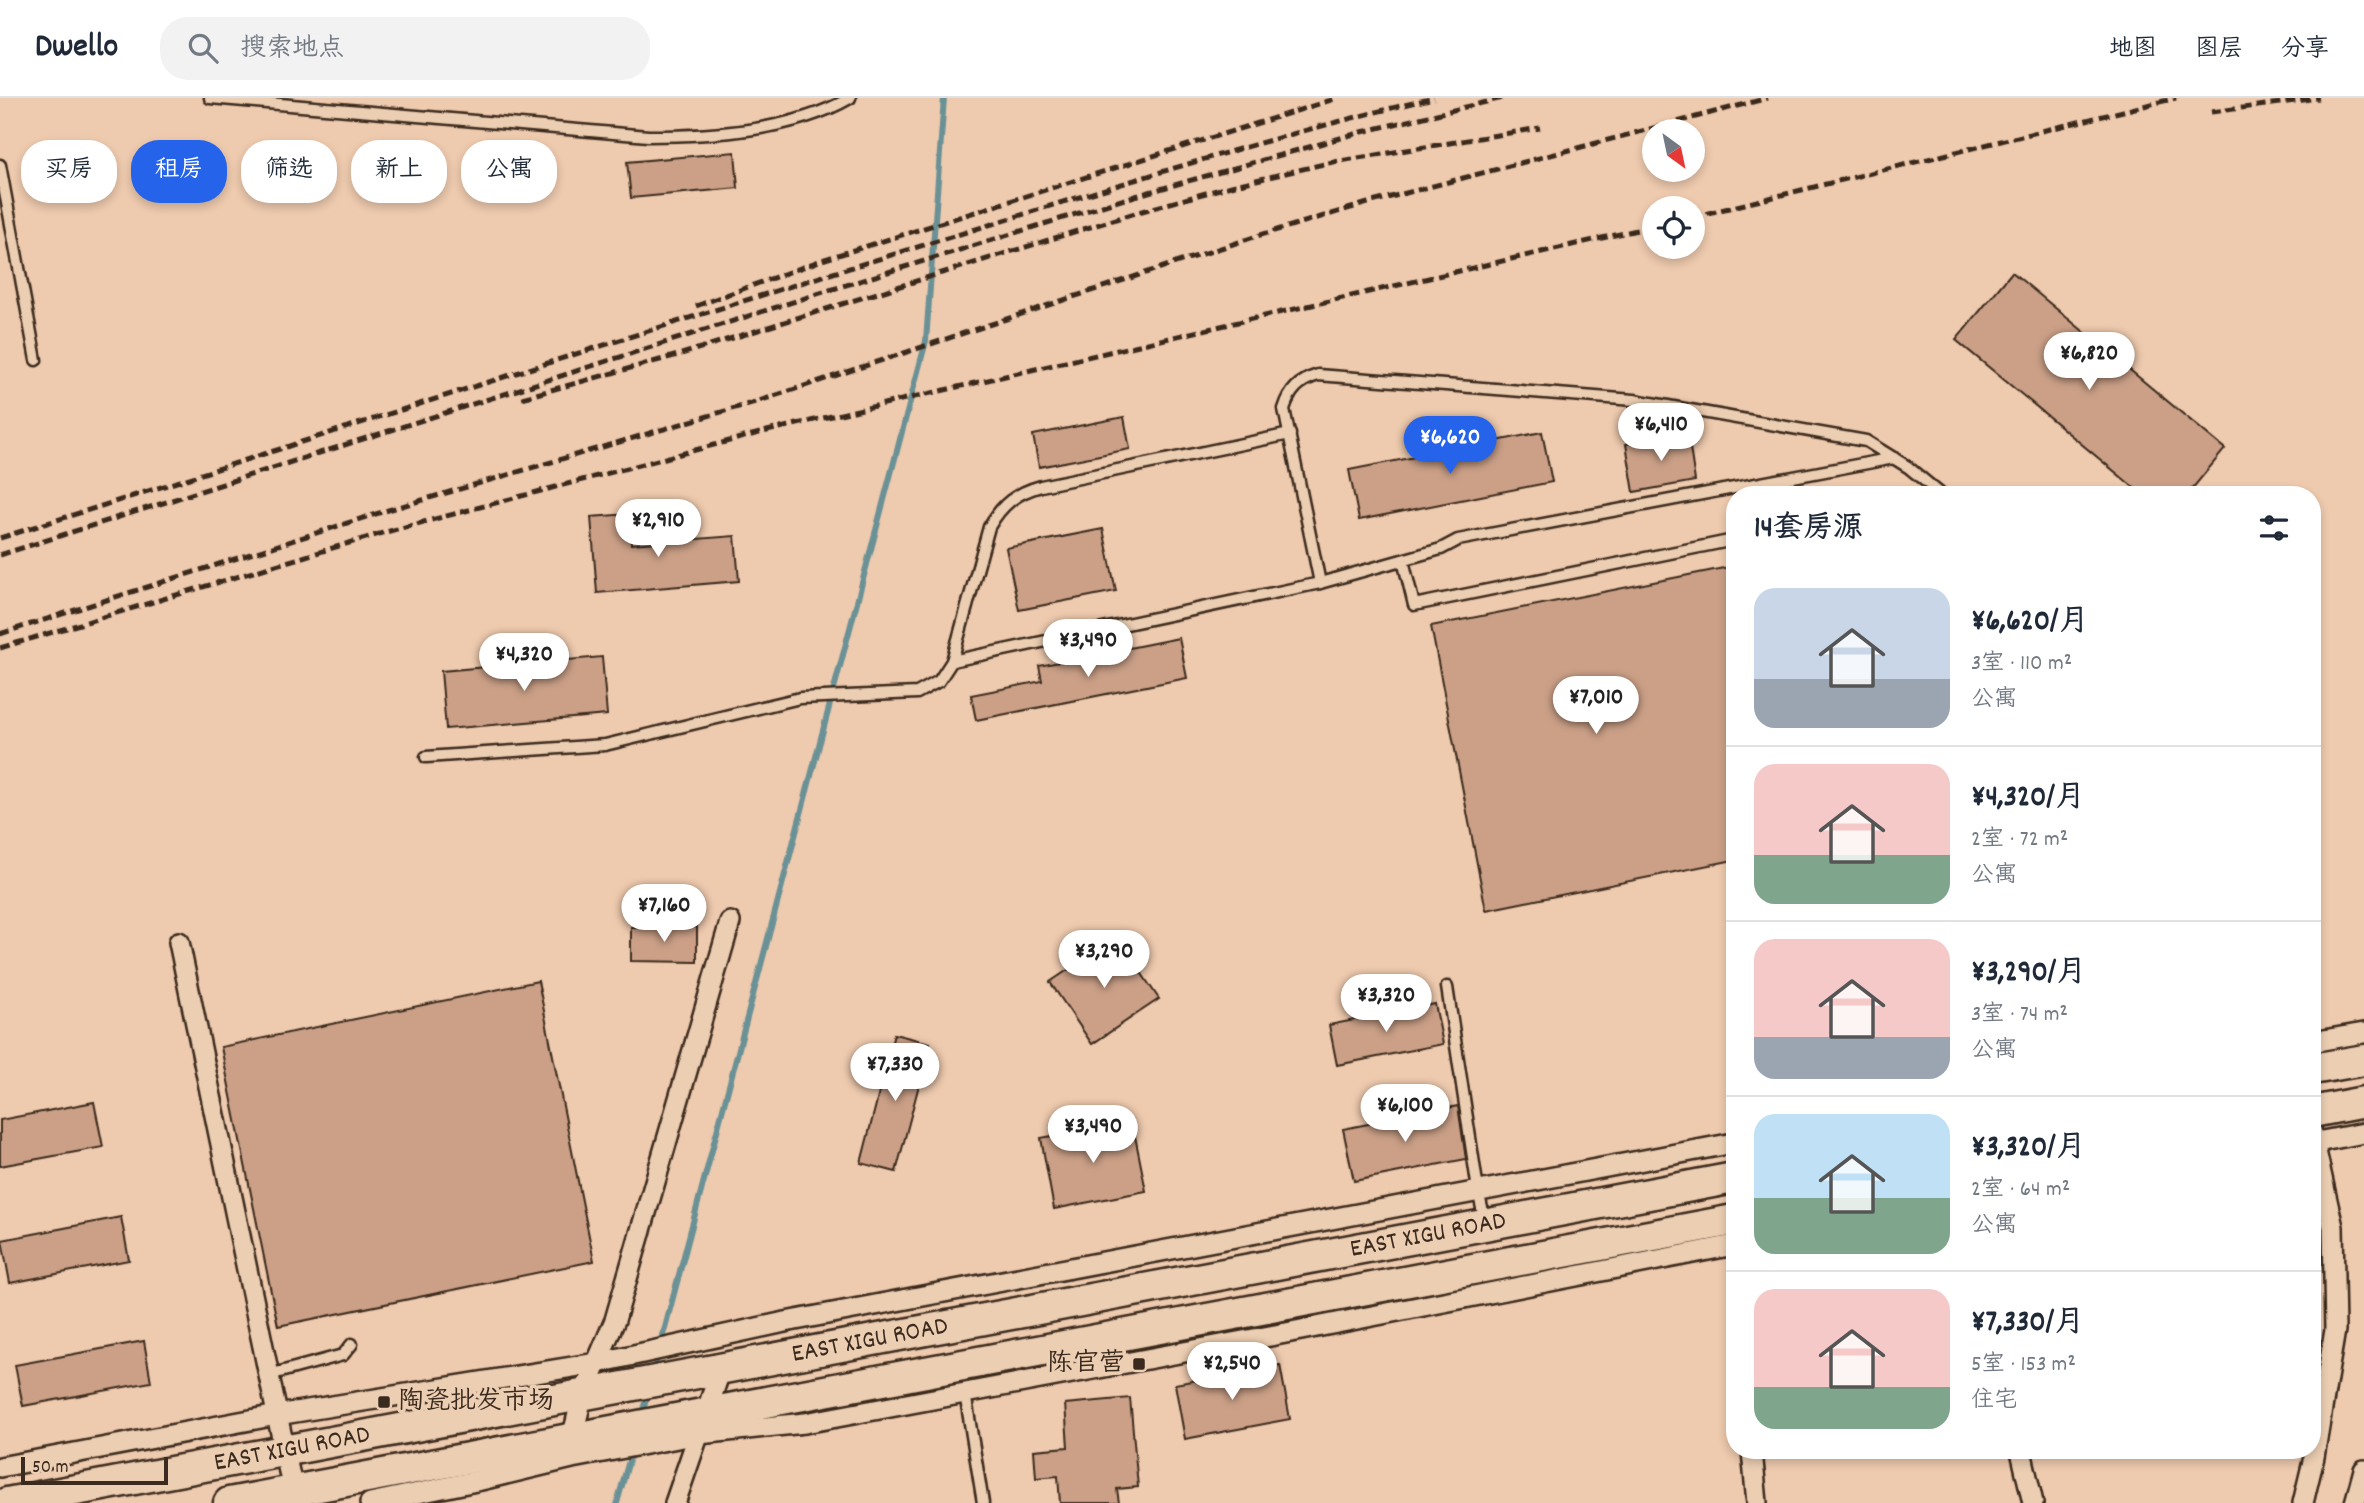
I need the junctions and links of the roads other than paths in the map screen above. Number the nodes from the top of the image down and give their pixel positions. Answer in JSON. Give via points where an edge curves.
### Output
{"nodes":[{"id":1,"x":211,"y":98,"type":"edge"},
{"id":2,"x":850,"y":98,"type":"edge"},
{"id":3,"x":0,"y":165,"type":"edge"},
{"id":4,"x":36,"y":360,"type":"dead end"},
{"id":5,"x":1290,"y":434,"type":"junction"},
{"id":6,"x":1894,"y":458,"type":"junction"},
{"id":7,"x":1745,"y":486,"type":"edge"},
{"id":8,"x":1931,"y":486,"type":"edge"},
{"id":9,"x":1726,"y":490,"type":"edge"},
{"id":10,"x":1726,"y":542,"type":"edge"},
{"id":11,"x":1403,"y":560,"type":"junction"},
{"id":12,"x":1321,"y":583,"type":"junction"},
{"id":13,"x":952,"y":661,"type":"junction"},
{"id":14,"x":426,"y":757,"type":"dead end"},
{"id":15,"x":730,"y":922,"type":"dead end"},
{"id":16,"x":179,"y":942,"type":"dead end"},
{"id":17,"x":1447,"y":987,"type":"dead end"},
{"id":18,"x":2364,"y":1033,"type":"edge"},
{"id":19,"x":2321,"y":1040,"type":"edge"},
{"id":20,"x":2364,"y":1060,"type":"edge"},
{"id":21,"x":2321,"y":1067,"type":"edge"},
{"id":22,"x":2364,"y":1102,"type":"edge"},
{"id":23,"x":2321,"y":1110,"type":"edge"},
{"id":24,"x":2364,"y":1133,"type":"edge"},
{"id":25,"x":2321,"y":1138,"type":"edge"},
{"id":26,"x":1726,"y":1144,"type":"edge"},
{"id":27,"x":2321,"y":1174,"type":"edge"},
{"id":28,"x":1726,"y":1180,"type":"edge"},
{"id":29,"x":1478,"y":1190,"type":"junction"},
{"id":30,"x":1486,"y":1225,"type":"junction"},
{"id":31,"x":1726,"y":1238,"type":"edge"},
{"id":32,"x":1726,"y":1238,"type":"edge"},
{"id":33,"x":352,"y":1344,"type":"dead end"},
{"id":34,"x":604,"y":1361,"type":"junction"},
{"id":35,"x":706,"y":1372,"type":"junction"},
{"id":36,"x":269,"y":1375,"type":"junction"},
{"id":37,"x":2321,"y":1387,"type":"edge"},
{"id":38,"x":965,"y":1393,"type":"junction"},
{"id":39,"x":593,"y":1394,"type":"junction"},
{"id":40,"x":277,"y":1415,"type":"junction"},
{"id":41,"x":692,"y":1425,"type":"junction"},
{"id":42,"x":586,"y":1443,"type":"junction"},
{"id":43,"x":284,"y":1451,"type":"junction"},
{"id":44,"x":1753,"y":1459,"type":"edge"},
{"id":45,"x":2023,"y":1459,"type":"edge"},
{"id":46,"x":2314,"y":1459,"type":"edge"},
{"id":47,"x":0,"y":1467,"type":"edge"},
{"id":48,"x":2364,"y":1470,"type":"edge"},
{"id":49,"x":293,"y":1491,"type":"junction"},
{"id":50,"x":676,"y":1502,"type":"edge"},
{"id":51,"x":8,"y":1503,"type":"edge"},
{"id":52,"x":229,"y":1503,"type":"edge"},
{"id":53,"x":370,"y":1503,"type":"edge"},
{"id":54,"x":983,"y":1503,"type":"edge"},
{"id":55,"x":1757,"y":1503,"type":"edge"},
{"id":56,"x":2033,"y":1503,"type":"edge"},
{"id":57,"x":2303,"y":1503,"type":"edge"},
{"id":58,"x":2355,"y":1503,"type":"edge"}],
"edges":[{"from":1,"to":2,"type":"lane","via":[[672,136],[719,134],[779,123]]},
{"from":3,"to":4,"type":"lane"},
{"from":5,"to":6,"type":"lane","via":[[1284,409],[1288,397],[1295,386],[1318,375],[1634,400],[1866,441]]},
{"from":5,"to":12,"type":"lane"},
{"from":5,"to":13,"type":"lane","via":[[1041,486],[1010,499],[989,527]]},
{"from":6,"to":7,"type":"lane"},
{"from":6,"to":8,"type":"lane"},
{"from":9,"to":11,"type":"lane","via":[[1458,540]]},
{"from":10,"to":11,"type":"lane","via":[[1414,605]]},
{"from":11,"to":12,"type":"lane"},
{"from":12,"to":13,"type":"lane"},
{"from":13,"to":14,"type":"lane","via":[[939,681],[917,693],[800,698],[605,745]]},
{"from":15,"to":34,"type":"street"},
{"from":16,"to":36,"type":"street"},
{"from":17,"to":29,"type":"lane"},
{"from":18,"to":19,"type":"street"},
{"from":20,"to":21,"type":"main road"},
{"from":22,"to":23,"type":"main road"},
{"from":24,"to":25,"type":"street"},
{"from":26,"to":29,"type":"street"},
{"from":27,"to":37,"type":"street","via":[[2333,1227],[2335,1330]]},
{"from":28,"to":30,"type":"main road","name":"EAST XIGU ROAD"},
{"from":29,"to":30,"type":"lane"},
{"from":29,"to":34,"type":"street","via":[[785,1322]]},
{"from":30,"to":35,"type":"main road","name":"EAST XIGU ROAD"},
{"from":31,"to":38,"type":"street"},
{"from":32,"to":41,"type":"main road","name":"EAST XIGU ROAD"},
{"from":33,"to":36,"type":"lane","via":[[343,1356]]},
{"from":34,"to":39,"type":"street"},
{"from":34,"to":40,"type":"street"},
{"from":35,"to":39,"type":"main road","name":"EAST XIGU ROAD"},
{"from":35,"to":41,"type":"street"},
{"from":36,"to":40,"type":"street"},
{"from":38,"to":41,"type":"street","via":[[805,1423]]},
{"from":38,"to":54,"type":"lane"},
{"from":39,"to":42,"type":"street"},
{"from":39,"to":43,"type":"main road","name":"EAST XIGU ROAD"},
{"from":40,"to":43,"type":"street"},
{"from":40,"to":47,"type":"street"},
{"from":41,"to":42,"type":"main road","name":"EAST XIGU ROAD"},
{"from":41,"to":50,"type":"street"},
{"from":42,"to":49,"type":"main road","name":"EAST XIGU ROAD"},
{"from":42,"to":53,"type":"street"},
{"from":43,"to":49,"type":"street"},
{"from":43,"to":51,"type":"main road","name":"EAST XIGU ROAD"},
{"from":44,"to":55,"type":"street"},
{"from":45,"to":56,"type":"street"},
{"from":46,"to":57,"type":"street"},
{"from":48,"to":58,"type":"street"},
{"from":49,"to":52,"type":"main road","name":"EAST XIGU ROAD"}]}
